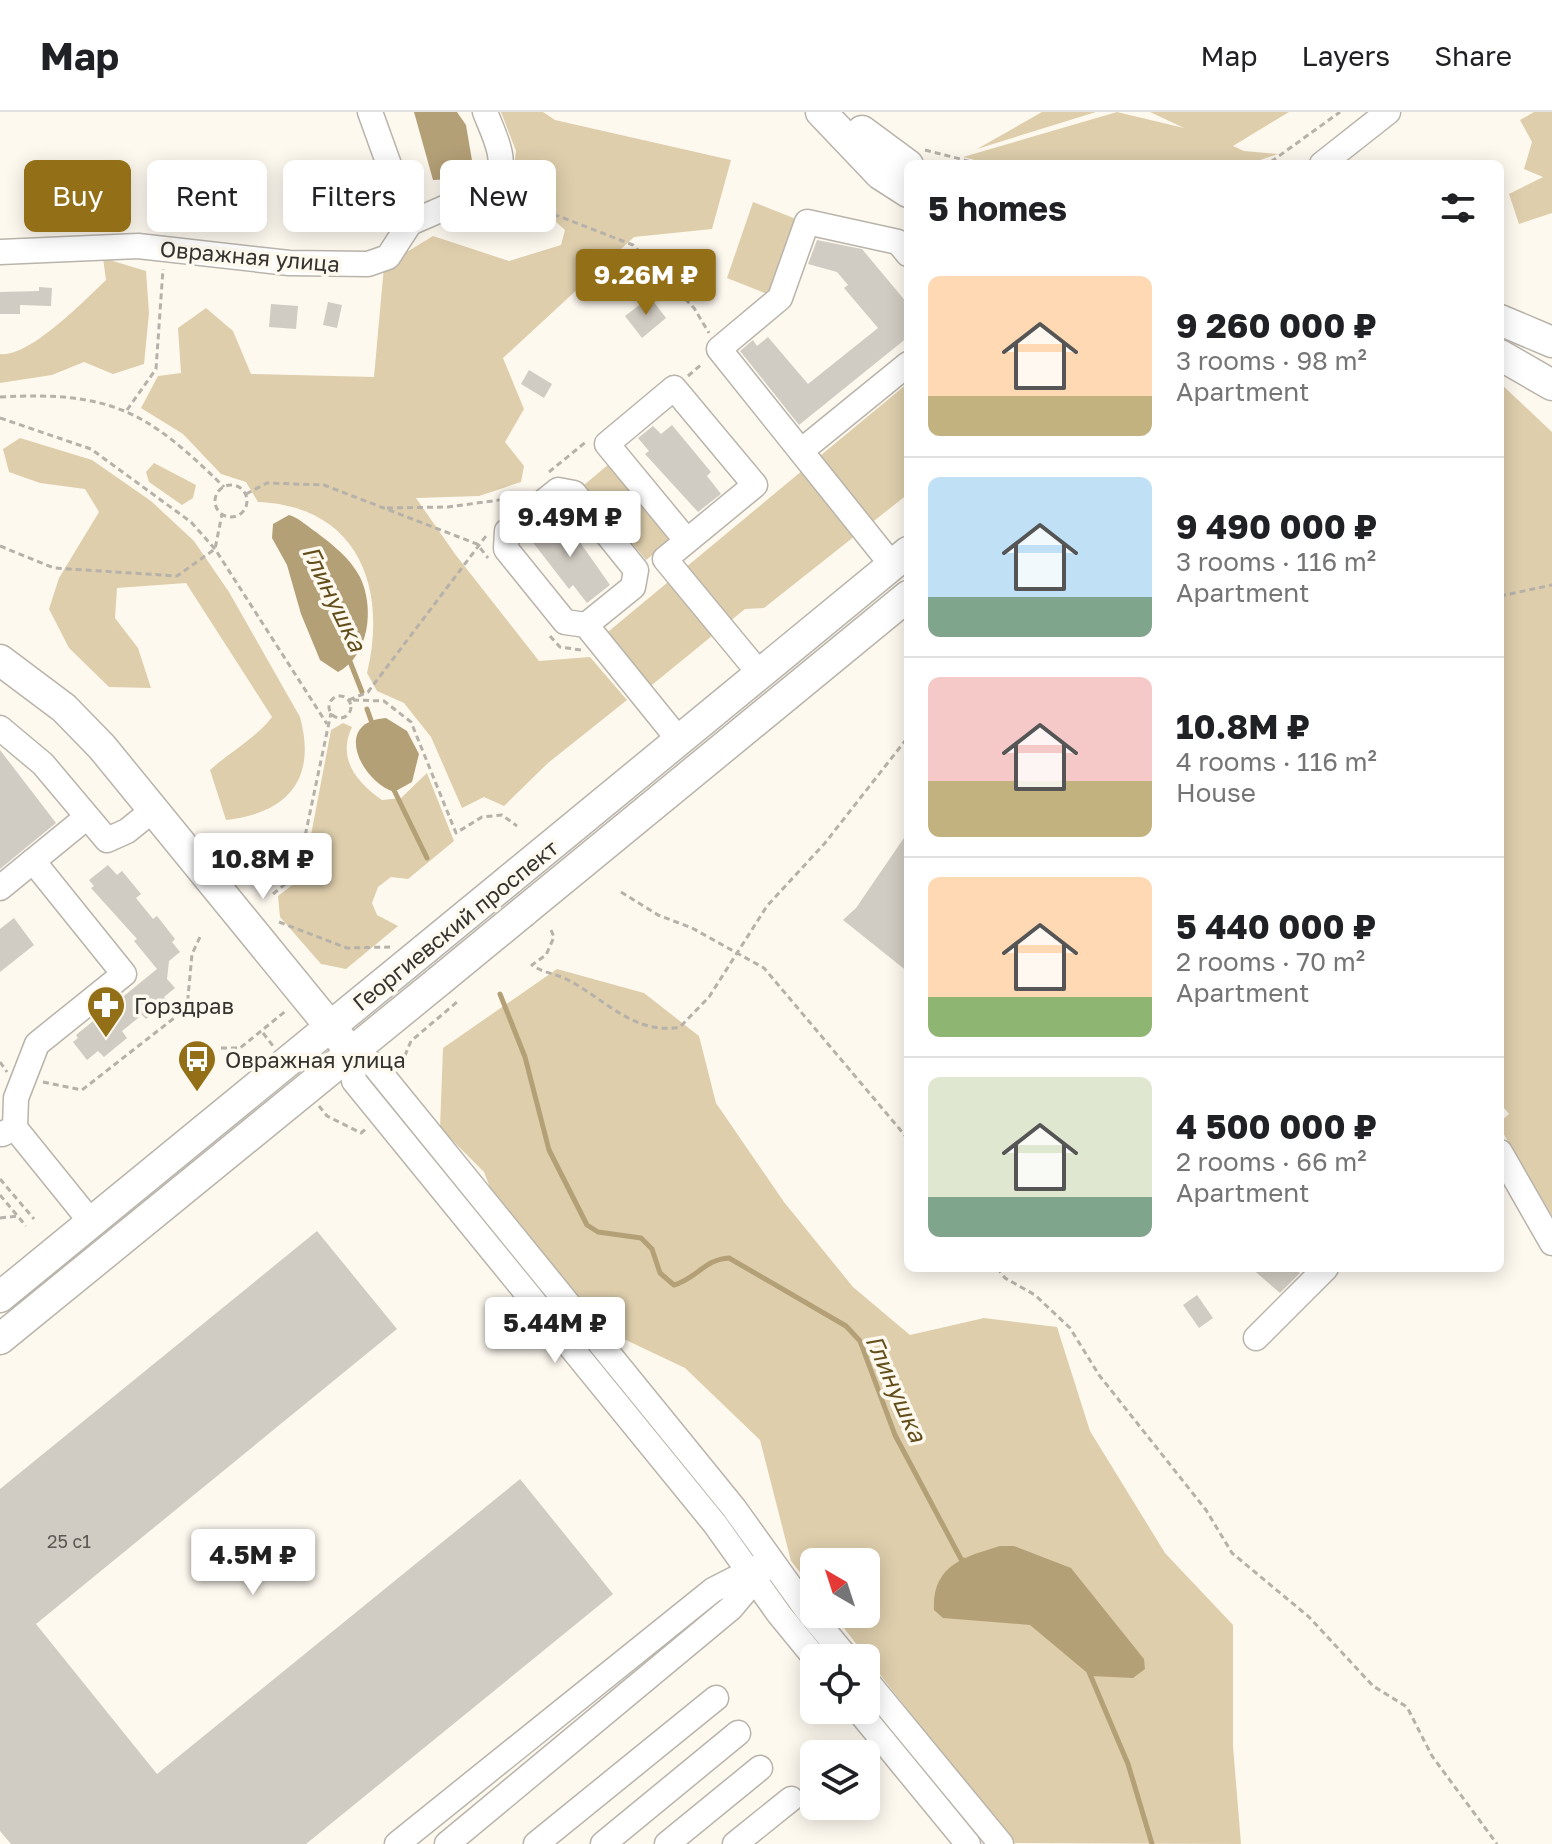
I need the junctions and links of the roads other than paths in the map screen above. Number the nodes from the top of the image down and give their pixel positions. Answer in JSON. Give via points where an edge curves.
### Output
{"nodes":[{"id":1,"x":370,"y":112,"type":"edge"},
{"id":2,"x":485,"y":112,"type":"edge"},
{"id":3,"x":821,"y":112,"type":"edge"},
{"id":4,"x":844,"y":112,"type":"edge"},
{"id":5,"x":1388,"y":112,"type":"edge"},
{"id":6,"x":387,"y":160,"type":"edge"},
{"id":7,"x":1327,"y":160,"type":"edge"},
{"id":8,"x":904,"y":163,"type":"edge"},
{"id":9,"x":904,"y":189,"type":"edge"},
{"id":10,"x":424,"y":217,"type":"edge"},
{"id":11,"x":404,"y":232,"type":"edge"},
{"id":12,"x":904,"y":249,"type":"edge"},
{"id":13,"x":0,"y":252,"type":"edge"},
{"id":14,"x":1509,"y":323,"type":"edge"},
{"id":15,"x":1552,"y":335,"type":"edge"},
{"id":16,"x":1552,"y":342,"type":"edge"},
{"id":17,"x":1504,"y":357,"type":"edge"},
{"id":18,"x":904,"y":367,"type":"edge"},
{"id":19,"x":1552,"y":385,"type":"edge"},
{"id":20,"x":801,"y":451,"type":"junction"},
{"id":21,"x":687,"y":541,"type":"junction"},
{"id":22,"x":900,"y":558,"type":"edge"},
{"id":23,"x":904,"y":599,"type":"edge"},
{"id":24,"x":586,"y":625,"type":"junction"},
{"id":25,"x":0,"y":660,"type":"edge"},
{"id":26,"x":760,"y":674,"type":"junction"},
{"id":27,"x":0,"y":728,"type":"edge"},
{"id":28,"x":679,"y":740,"type":"junction"},
{"id":29,"x":153,"y":810,"type":"junction"},
{"id":30,"x":87,"y":817,"type":"junction"},
{"id":31,"x":33,"y":861,"type":"junction"},
{"id":32,"x":0,"y":888,"type":"edge"},
{"id":33,"x":331,"y":1027,"type":"junction"},
{"id":34,"x":351,"y":1052,"type":"junction"},
{"id":35,"x":8,"y":1082,"type":"edge"},
{"id":36,"x":8,"y":1131,"type":"edge"},
{"id":37,"x":1504,"y":1159,"type":"edge"},
{"id":38,"x":91,"y":1222,"type":"junction"},
{"id":39,"x":1552,"y":1243,"type":"edge"},
{"id":40,"x":1322,"y":1272,"type":"edge"},
{"id":41,"x":0,"y":1297,"type":"edge"},
{"id":42,"x":1256,"y":1338,"type":"dead end"},
{"id":43,"x":0,"y":1339,"type":"edge"},
{"id":44,"x":772,"y":1560,"type":"junction"},
{"id":45,"x":752,"y":1576,"type":"junction"},
{"id":46,"x":804,"y":1644,"type":"edge"},
{"id":47,"x":836,"y":1644,"type":"edge"},
{"id":48,"x":880,"y":1697,"type":"edge"},
{"id":49,"x":716,"y":1698,"type":"dead end"},
{"id":50,"x":869,"y":1724,"type":"edge"},
{"id":51,"x":738,"y":1733,"type":"dead end"},
{"id":52,"x":760,"y":1768,"type":"dead end"},
{"id":53,"x":791,"y":1799,"type":"dead end"},
{"id":54,"x":397,"y":1844,"type":"edge"},
{"id":55,"x":447,"y":1844,"type":"edge"},
{"id":56,"x":536,"y":1844,"type":"edge"},
{"id":57,"x":603,"y":1844,"type":"edge"},
{"id":58,"x":667,"y":1844,"type":"edge"},
{"id":59,"x":735,"y":1844,"type":"edge"},
{"id":60,"x":968,"y":1844,"type":"edge"},
{"id":61,"x":1001,"y":1844,"type":"edge"}],
"edges":[{"from":1,"to":6,"type":"street"},
{"from":2,"to":10,"type":"street","via":[[503,165],[488,189]]},
{"from":3,"to":9,"type":"main road","via":[[880,174]]},
{"from":4,"to":8,"type":"main road"},
{"from":5,"to":7,"type":"street"},
{"from":11,"to":13,"type":"street","name":"Овражная улица","via":[[388,257],[368,264],[289,263],[115,245]]},
{"from":12,"to":20,"type":"street","via":[[898,242],[807,222],[780,298],[719,349]]},
{"from":14,"to":15,"type":"street"},
{"from":14,"to":16,"type":"main road"},
{"from":17,"to":19,"type":"main road"},
{"from":18,"to":20,"type":"street"},
{"from":20,"to":22,"type":"street"},
{"from":21,"to":21,"type":"street","via":[[755,485],[674,388],[607,444]]},
{"from":21,"to":26,"type":"street","via":[[665,559]]},
{"from":22,"to":26,"type":"main road","name":"Георгиевский проспект"},
{"from":23,"to":34,"type":"main road","name":"Георгиевский проспект","bridge":true},
{"from":24,"to":24,"type":"street","via":[[565,622],[506,549],[507,531],[558,490],[574,493],[636,570],[633,587]]},
{"from":24,"to":28,"type":"street"},
{"from":25,"to":29,"type":"main road","via":[[75,718]]},
{"from":26,"to":28,"type":"main road","name":"Георгиевский проспект"},
{"from":27,"to":30,"type":"street","via":[[43,764]]},
{"from":28,"to":33,"type":"main road","name":"Георгиевский проспект","bridge":true},
{"from":29,"to":30,"type":"street","via":[[107,840]]},
{"from":29,"to":33,"type":"main road"},
{"from":30,"to":31,"type":"street"},
{"from":31,"to":32,"type":"street"},
{"from":31,"to":35,"type":"street","via":[[124,974],[37,1044]]},
{"from":33,"to":34,"type":"main road"},
{"from":33,"to":38,"type":"main road","name":"Георгиевский проспект"},
{"from":34,"to":43,"type":"main road","name":"Георгиевский проспект"},
{"from":34,"to":44,"type":"street","via":[[384,1076]]},
{"from":34,"to":45,"type":"street","via":[[354,1081]]},
{"from":35,"to":36,"type":"street","via":[[16,1098]]},
{"from":36,"to":38,"type":"street"},
{"from":37,"to":39,"type":"street"},
{"from":38,"to":41,"type":"main road","name":"Георгиевский проспект"},
{"from":40,"to":42,"type":"street"},
{"from":44,"to":45,"type":"street"},
{"from":44,"to":47,"type":"street"},
{"from":45,"to":46,"type":"street"},
{"from":45,"to":54,"type":"street","via":[[713,1590]]},
{"from":45,"to":55,"type":"street","via":[[731,1608]]},
{"from":48,"to":61,"type":"street"},
{"from":49,"to":56,"type":"street"},
{"from":50,"to":60,"type":"street"},
{"from":51,"to":57,"type":"street"},
{"from":52,"to":58,"type":"street"},
{"from":53,"to":59,"type":"street"}]}
